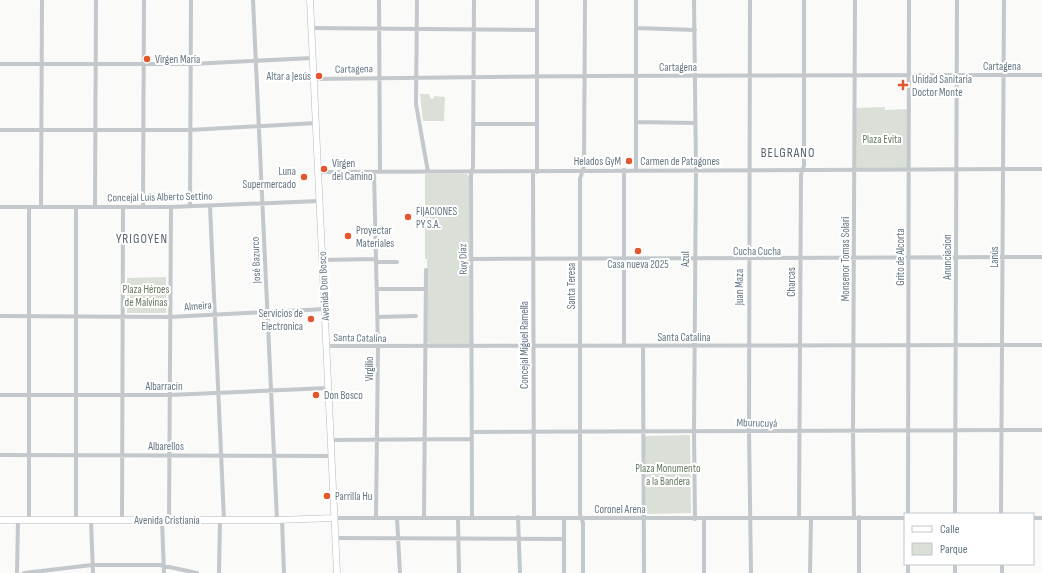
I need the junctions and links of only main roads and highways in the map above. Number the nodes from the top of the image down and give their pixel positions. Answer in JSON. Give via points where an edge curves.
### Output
{"nodes":[{"id":1,"x":310,"y":0,"type":"edge"},
{"id":2,"x":334,"y":518,"type":"junction"},
{"id":3,"x":0,"y":520,"type":"edge"},
{"id":4,"x":337,"y":573,"type":"edge"}],
"edges":[{"from":1,"to":2,"type":"main road","name":"Avenida Don Bosco"},
{"from":2,"to":3,"type":"main road","name":"Avenida Cristianía"},
{"from":2,"to":4,"type":"main road","name":"Avenida Don Bosco"}]}
